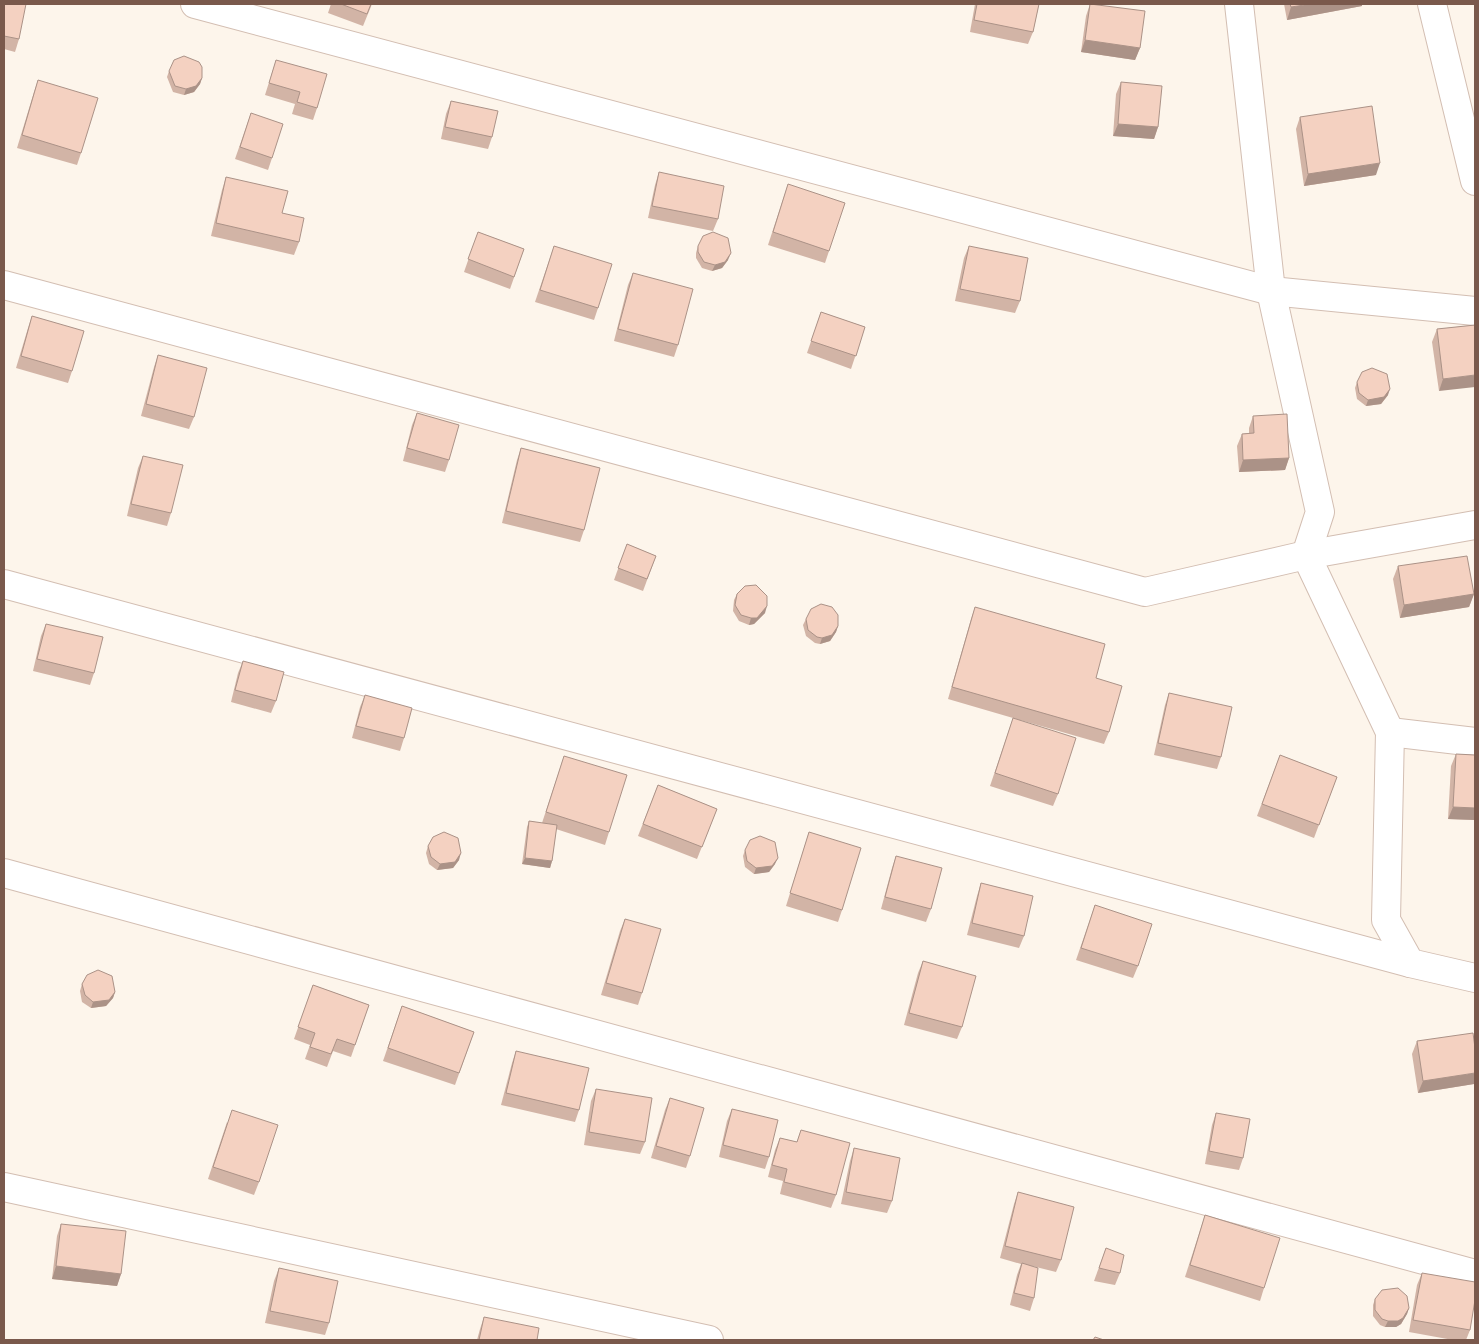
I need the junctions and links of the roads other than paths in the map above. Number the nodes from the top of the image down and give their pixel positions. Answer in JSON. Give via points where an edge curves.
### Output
{"nodes":[{"id":1,"x":194,"y":4,"type":"edge"},
{"id":2,"x":1240,"y":4,"type":"edge"},
{"id":3,"x":1432,"y":4,"type":"edge"},
{"id":4,"x":1475,"y":181,"type":"edge"},
{"id":5,"x":4,"y":285,"type":"edge"},
{"id":6,"x":1271,"y":291,"type":"junction"},
{"id":7,"x":1475,"y":311,"type":"edge"},
{"id":8,"x":1475,"y":525,"type":"edge"},
{"id":9,"x":1306,"y":555,"type":"junction"},
{"id":10,"x":4,"y":584,"type":"edge"},
{"id":11,"x":1390,"y":732,"type":"junction"},
{"id":12,"x":1475,"y":742,"type":"edge"},
{"id":13,"x":4,"y":873,"type":"edge"},
{"id":14,"x":1410,"y":963,"type":"junction"},
{"id":15,"x":1475,"y":978,"type":"edge"},
{"id":16,"x":4,"y":1187,"type":"edge"},
{"id":17,"x":1475,"y":1274,"type":"edge"},
{"id":18,"x":709,"y":1340,"type":"edge"}],
"edges":[{"from":1,"to":6,"type":"street"},
{"from":2,"to":6,"type":"street"},
{"from":3,"to":4,"type":"street"},
{"from":5,"to":9,"type":"street","via":[[1145,592]]},
{"from":6,"to":7,"type":"street"},
{"from":6,"to":9,"type":"street","via":[[1320,512]]},
{"from":8,"to":9,"type":"street"},
{"from":9,"to":11,"type":"street"},
{"from":10,"to":14,"type":"street"},
{"from":11,"to":12,"type":"street"},
{"from":11,"to":14,"type":"street","via":[[1386,920]]},
{"from":13,"to":17,"type":"street"},
{"from":14,"to":15,"type":"street"},
{"from":16,"to":18,"type":"street"}]}
